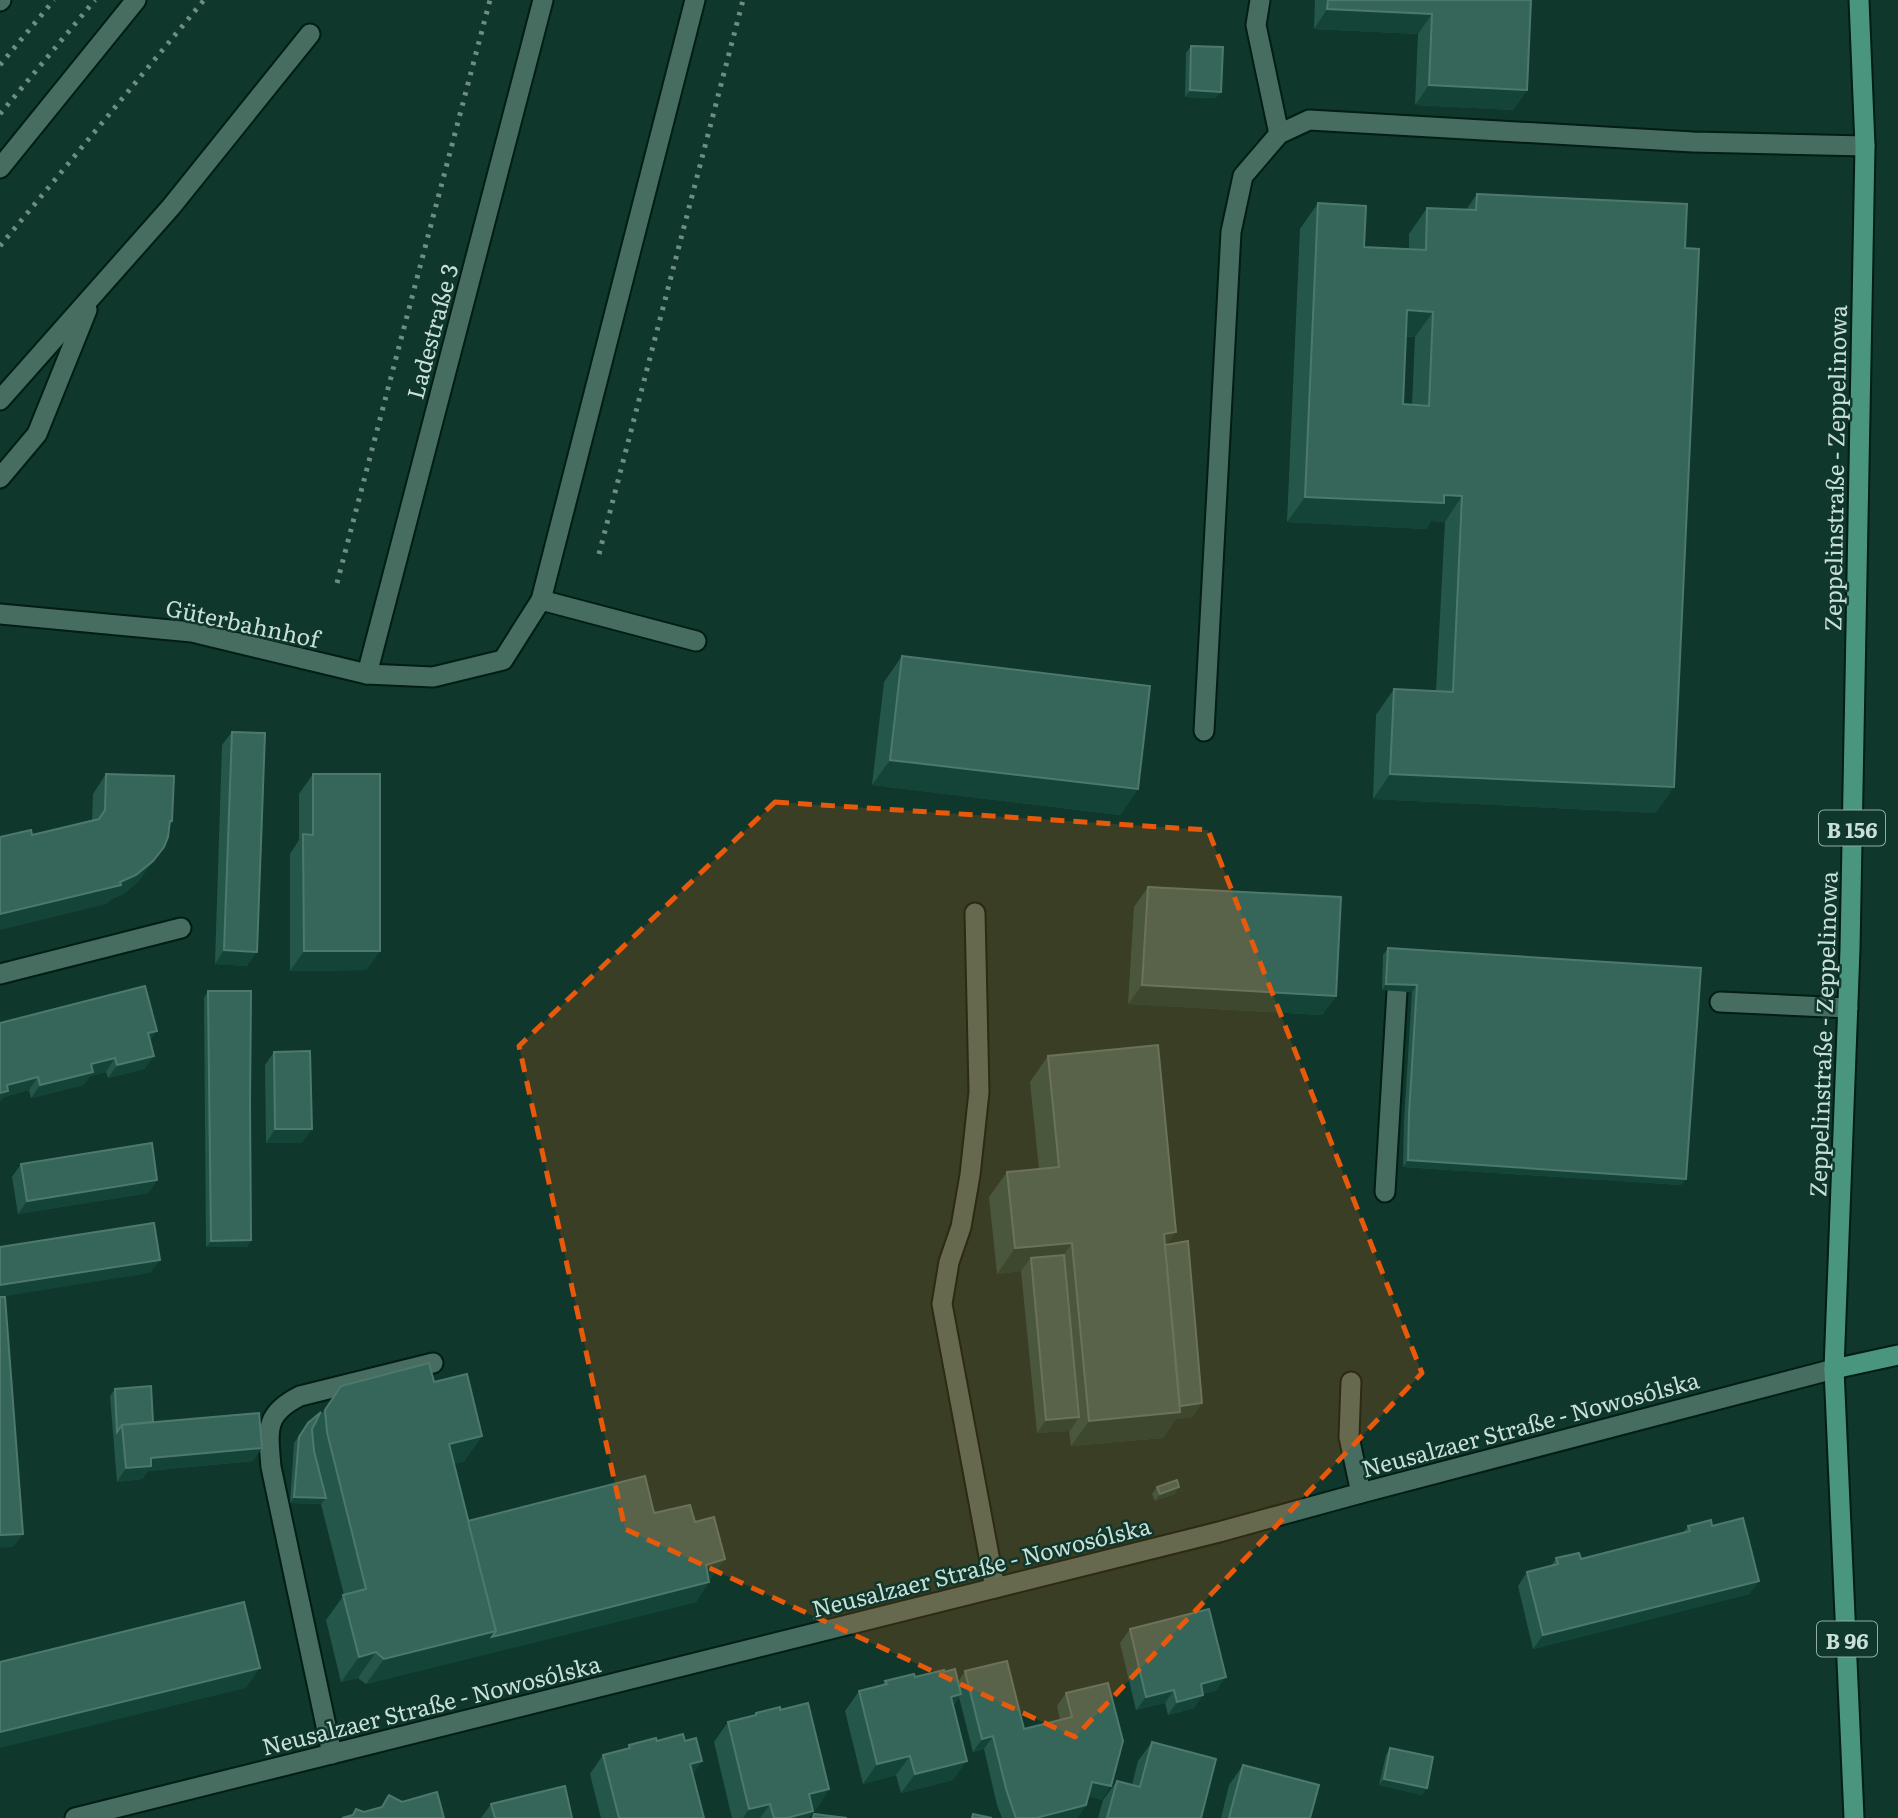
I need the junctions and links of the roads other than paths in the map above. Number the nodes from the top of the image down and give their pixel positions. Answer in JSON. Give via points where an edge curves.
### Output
{"nodes":[{"id":1,"x":136,"y":0,"type":"edge"},
{"id":2,"x":543,"y":0,"type":"edge"},
{"id":3,"x":695,"y":0,"type":"edge"},
{"id":4,"x":1259,"y":0,"type":"edge"},
{"id":5,"x":1859,"y":0,"type":"edge"},
{"id":6,"x":310,"y":34,"type":"dead end"},
{"id":7,"x":1279,"y":134,"type":"junction"},
{"id":8,"x":1865,"y":146,"type":"junction"},
{"id":9,"x":0,"y":168,"type":"edge"},
{"id":10,"x":93,"y":295,"type":"junction"},
{"id":11,"x":0,"y":400,"type":"edge"},
{"id":12,"x":0,"y":478,"type":"edge"},
{"id":13,"x":541,"y":600,"type":"junction"},
{"id":14,"x":0,"y":614,"type":"edge"},
{"id":15,"x":696,"y":640,"type":"dead end"},
{"id":16,"x":367,"y":674,"type":"junction"},
{"id":17,"x":1204,"y":731,"type":"dead end"},
{"id":18,"x":975,"y":913,"type":"dead end"},
{"id":19,"x":181,"y":928,"type":"dead end"},
{"id":20,"x":0,"y":974,"type":"edge"},
{"id":21,"x":1397,"y":991,"type":"edge"},
{"id":22,"x":1720,"y":1002,"type":"dead end"},
{"id":23,"x":1848,"y":1008,"type":"junction"},
{"id":24,"x":1385,"y":1192,"type":"dead end"},
{"id":25,"x":1898,"y":1355,"type":"edge"},
{"id":26,"x":433,"y":1363,"type":"dead end"},
{"id":27,"x":1835,"y":1369,"type":"junction"},
{"id":28,"x":1352,"y":1382,"type":"dead end"},
{"id":29,"x":1361,"y":1493,"type":"junction"},
{"id":30,"x":995,"y":1588,"type":"junction"},
{"id":31,"x":332,"y":1754,"type":"junction"},
{"id":32,"x":75,"y":1818,"type":"edge"},
{"id":33,"x":1854,"y":1818,"type":"edge"}],
"edges":[{"from":1,"to":9,"type":"main road"},
{"from":2,"to":16,"type":"main road","name":"Ladestraße 3"},
{"from":3,"to":13,"type":"main road","name":"Güterbahnhof"},
{"from":4,"to":7,"type":"main road","via":[[1256,24]]},
{"from":5,"to":8,"type":"main road","name":"Zeppelinstraße - Zeppelinowa","number":"B 156"},
{"from":6,"to":10,"type":"main road","via":[[171,207]]},
{"from":7,"to":8,"type":"main road","via":[[1309,120],[1693,142]]},
{"from":7,"to":17,"type":"main road","via":[[1243,176],[1231,232]]},
{"from":8,"to":23,"type":"main road","name":"Zeppelinstraße - Zeppelinowa","number":"B 156"},
{"from":10,"to":11,"type":"main road"},
{"from":10,"to":12,"type":"main road","via":[[37,434]]},
{"from":13,"to":15,"type":"main road"},
{"from":13,"to":16,"type":"main road","name":"Güterbahnhof","via":[[503,660],[433,677]]},
{"from":14,"to":16,"type":"main road","name":"Güterbahnhof","via":[[192,632]]},
{"from":18,"to":30,"type":"main road","via":[[979,1092],[961,1227],[942,1304]]},
{"from":19,"to":20,"type":"main road"},
{"from":21,"to":24,"type":"main road"},
{"from":22,"to":23,"type":"main road"},
{"from":23,"to":27,"type":"main road","name":"Zeppelinstraße - Zeppelinowa","number":"B 156"},
{"from":25,"to":27,"type":"main road","name":"Neusalzaer Straße - Nowosólska"},
{"from":26,"to":31,"type":"main road","via":[[300,1396],[272,1417],[268,1439],[271,1467]]},
{"from":27,"to":29,"type":"main road","name":"Neusalzaer Straße - Nowosólska"},
{"from":27,"to":33,"type":"main road","name":"Zeppelinstraße - Zeppelinowa","number":"B 96"},
{"from":28,"to":29,"type":"main road","via":[[1349,1437]]},
{"from":29,"to":30,"type":"main road","name":"Neusalzaer Straße - Nowosólska"},
{"from":30,"to":31,"type":"main road","name":"Neusalzaer Straße - Nowosólska"},
{"from":31,"to":32,"type":"main road","name":"Neusalzaer Straße - Nowosólska"}]}
